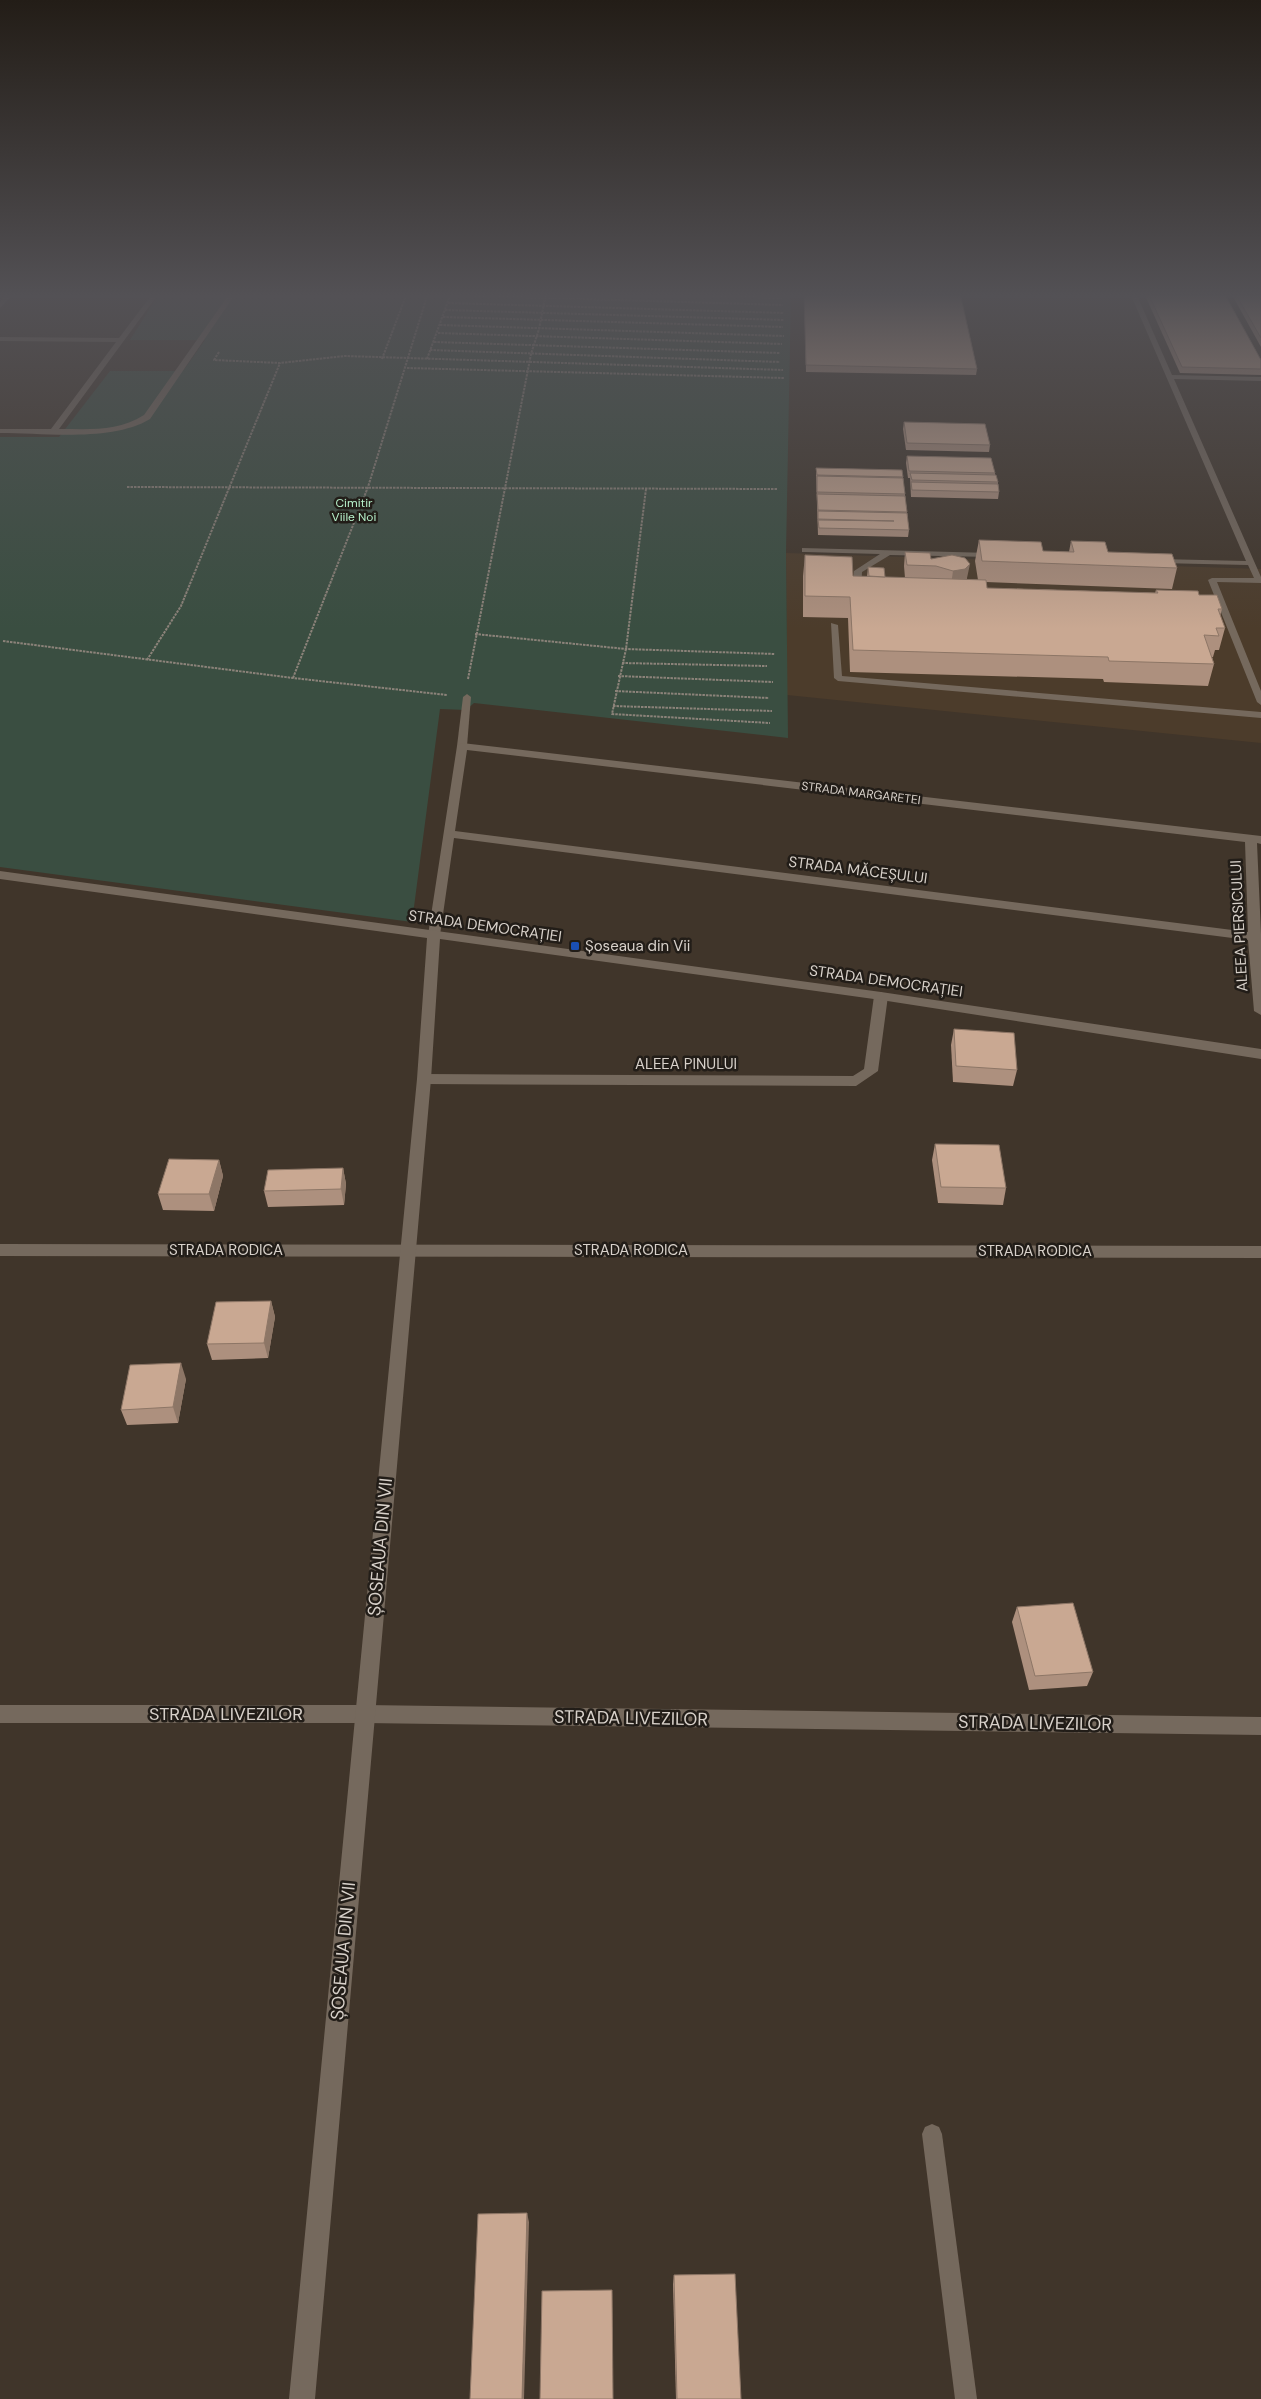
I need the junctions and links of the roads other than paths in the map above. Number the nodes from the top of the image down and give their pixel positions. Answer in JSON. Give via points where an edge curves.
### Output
{"nodes":[{"id":1,"x":73,"y":405,"type":"edge"},
{"id":2,"x":154,"y":405,"type":"edge"},
{"id":3,"x":1183,"y":405,"type":"edge"},
{"id":4,"x":54,"y":430,"type":"junction"},
{"id":5,"x":0,"y":431,"type":"edge"},
{"id":6,"x":805,"y":550,"type":"dead end"},
{"id":7,"x":888,"y":552,"type":"junction"},
{"id":8,"x":996,"y":556,"type":"edge"},
{"id":9,"x":1153,"y":560,"type":"edge"},
{"id":10,"x":1251,"y":563,"type":"junction"},
{"id":11,"x":1260,"y":581,"type":"edge"},
{"id":12,"x":866,"y":592,"type":"edge"},
{"id":13,"x":834,"y":625,"type":"dead end"},
{"id":14,"x":467,"y":697,"type":"road end"},
{"id":15,"x":1261,"y":702,"type":"edge"},
{"id":16,"x":1261,"y":715,"type":"edge"},
{"id":17,"x":462,"y":746,"type":"junction"},
{"id":18,"x":450,"y":834,"type":"junction"},
{"id":19,"x":1256,"y":839,"type":"edge"},
{"id":20,"x":0,"y":875,"type":"edge"},
{"id":21,"x":434,"y":935,"type":"junction"},
{"id":22,"x":1258,"y":938,"type":"edge"},
{"id":23,"x":881,"y":996,"type":"junction"},
{"id":24,"x":1261,"y":1011,"type":"edge"},
{"id":25,"x":1261,"y":1054,"type":"edge"},
{"id":26,"x":424,"y":1079,"type":"junction"},
{"id":27,"x":0,"y":1250,"type":"edge"},
{"id":28,"x":408,"y":1250,"type":"junction"},
{"id":29,"x":1261,"y":1252,"type":"edge"},
{"id":30,"x":0,"y":1714,"type":"edge"},
{"id":31,"x":364,"y":1714,"type":"junction"},
{"id":32,"x":1261,"y":1726,"type":"edge"},
{"id":33,"x":932,"y":2134,"type":"dead end"},
{"id":34,"x":302,"y":2399,"type":"edge"},
{"id":35,"x":966,"y":2399,"type":"edge"}],
"edges":[{"from":1,"to":4,"type":"street"},
{"from":2,"to":4,"type":"street","via":[[146,417],[134,425],[112,431]]},
{"from":3,"to":10,"type":"lane"},
{"from":4,"to":5,"type":"street"},
{"from":6,"to":7,"type":"lane"},
{"from":7,"to":8,"type":"lane"},
{"from":7,"to":12,"type":"lane","via":[[858,571],[857,592]]},
{"from":9,"to":10,"type":"lane"},
{"from":10,"to":11,"type":"lane"},
{"from":11,"to":15,"type":"lane","via":[[1212,580]]},
{"from":13,"to":16,"type":"lane","via":[[838,678]]},
{"from":14,"to":17,"type":"lane","name":"ȘOSEAUA DIN VII"},
{"from":17,"to":18,"type":"street","name":"ȘOSEAUA DIN VII"},
{"from":17,"to":19,"type":"street","name":"STRADA MARGARETEI"},
{"from":18,"to":21,"type":"street","name":"ȘOSEAUA DIN VII"},
{"from":18,"to":22,"type":"street","name":"STRADA MĂCEȘULUI"},
{"from":19,"to":22,"type":"street","name":"ALEEA PIERSICULUI"},
{"from":20,"to":21,"type":"street","name":"STRADA DEMOCRAȚIEI"},
{"from":21,"to":23,"type":"street","name":"STRADA DEMOCRAȚIEI"},
{"from":21,"to":26,"type":"street","name":"ȘOSEAUA DIN VII"},
{"from":22,"to":24,"type":"street","name":"ALEEA PIERSICULUI"},
{"from":23,"to":25,"type":"street","name":"STRADA DEMOCRAȚIEI"},
{"from":23,"to":26,"type":"street","name":"ALEEA PINULUI","via":[[871,1071],[856,1081]]},
{"from":26,"to":28,"type":"street","name":"ȘOSEAUA DIN VII"},
{"from":27,"to":28,"type":"street","name":"STRADA RODICA"},
{"from":28,"to":29,"type":"street","name":"STRADA RODICA"},
{"from":28,"to":31,"type":"street","name":"ȘOSEAUA DIN VII"},
{"from":30,"to":31,"type":"street","name":"STRADA LIVEZILOR"},
{"from":31,"to":32,"type":"street","name":"STRADA LIVEZILOR"},
{"from":31,"to":34,"type":"street","name":"ȘOSEAUA DIN VII"},
{"from":33,"to":35,"type":"lane"}]}
